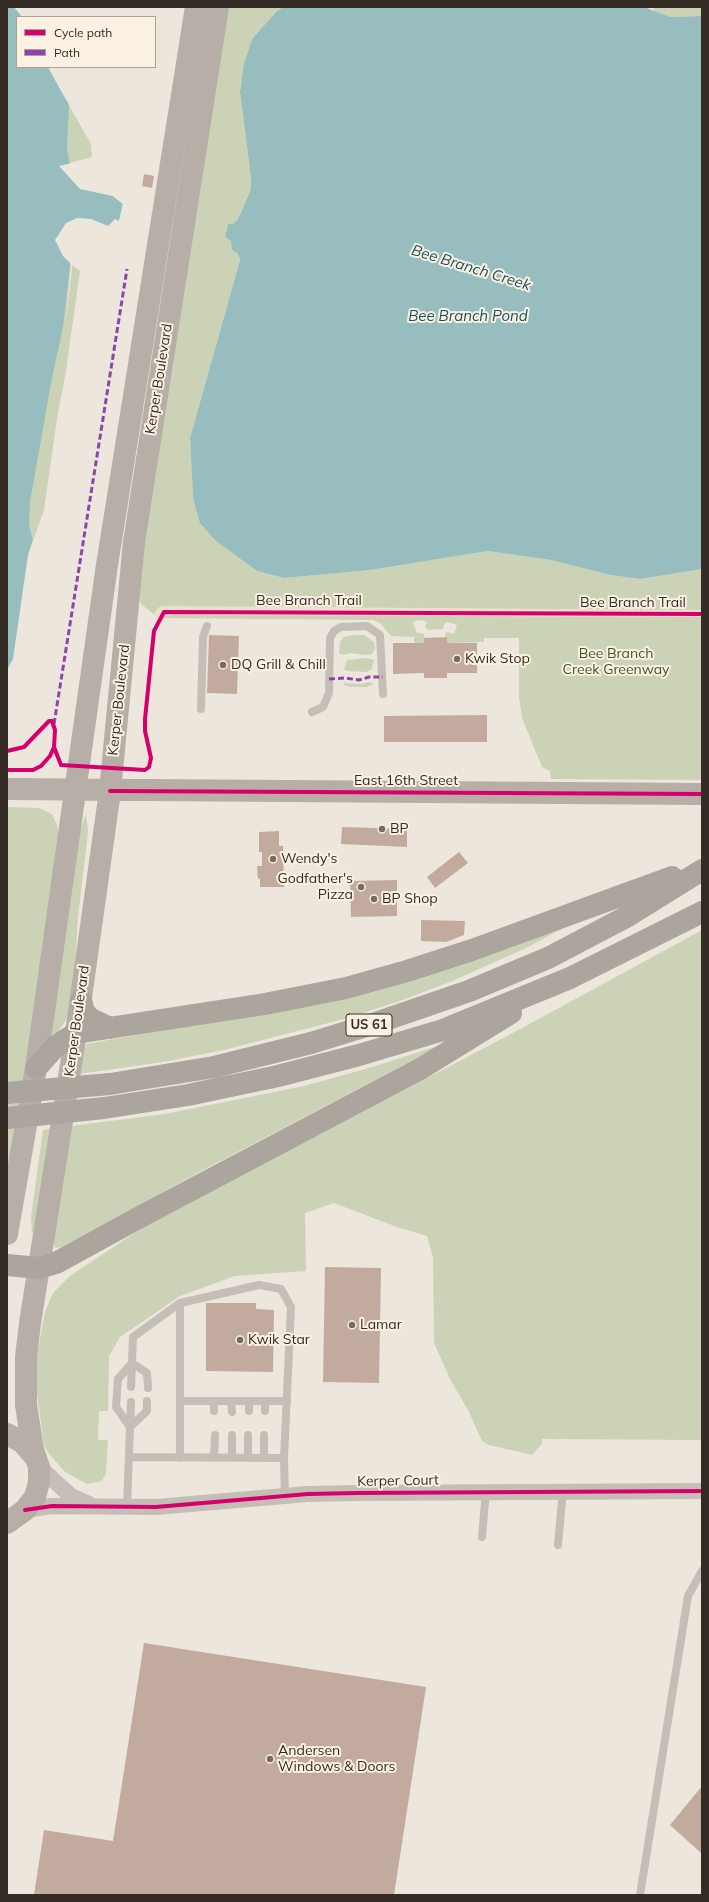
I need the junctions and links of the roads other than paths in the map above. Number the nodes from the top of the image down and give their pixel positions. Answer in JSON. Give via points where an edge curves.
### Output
{"nodes":[{"id":1,"x":196,"y":7,"type":"edge"},
{"id":2,"x":218,"y":7,"type":"edge"},
{"id":3,"x":207,"y":626,"type":"dead end"},
{"id":4,"x":383,"y":694,"type":"dead end"},
{"id":5,"x":201,"y":710,"type":"dead end"},
{"id":6,"x":312,"y":712,"type":"dead end"},
{"id":7,"x":7,"y":789,"type":"edge"},
{"id":8,"x":77,"y":790,"type":"junction"},
{"id":9,"x":110,"y":790,"type":"junction"},
{"id":10,"x":702,"y":794,"type":"edge"},
{"id":11,"x":702,"y":863,"type":"edge"},
{"id":12,"x":702,"y":870,"type":"edge"},
{"id":13,"x":702,"y":912,"type":"edge"},
{"id":14,"x":570,"y":978,"type":"junction"},
{"id":15,"x":81,"y":1000,"type":"junction"},
{"id":16,"x":110,"y":1028,"type":"junction"},
{"id":17,"x":76,"y":1033,"type":"junction"},
{"id":18,"x":36,"y":1068,"type":"junction"},
{"id":19,"x":7,"y":1093,"type":"edge"},
{"id":20,"x":7,"y":1118,"type":"edge"},
{"id":21,"x":7,"y":1234,"type":"edge"},
{"id":22,"x":7,"y":1265,"type":"edge"},
{"id":23,"x":39,"y":1268,"type":"junction"},
{"id":24,"x":180,"y":1303,"type":"junction"},
{"id":25,"x":132,"y":1363,"type":"junction"},
{"id":26,"x":131,"y":1387,"type":"dead end"},
{"id":27,"x":148,"y":1388,"type":"dead end"},
{"id":28,"x":265,"y":1400,"type":"junction"},
{"id":29,"x":147,"y":1401,"type":"dead end"},
{"id":30,"x":180,"y":1401,"type":"junction"},
{"id":31,"x":214,"y":1401,"type":"junction"},
{"id":32,"x":231,"y":1401,"type":"junction"},
{"id":33,"x":249,"y":1401,"type":"junction"},
{"id":34,"x":287,"y":1401,"type":"junction"},
{"id":35,"x":131,"y":1402,"type":"dead end"},
{"id":36,"x":214,"y":1411,"type":"dead end"},
{"id":37,"x":249,"y":1411,"type":"dead end"},
{"id":38,"x":265,"y":1411,"type":"dead end"},
{"id":39,"x":232,"y":1412,"type":"dead end"},
{"id":40,"x":130,"y":1426,"type":"junction"},
{"id":41,"x":7,"y":1434,"type":"edge"},
{"id":42,"x":264,"y":1434,"type":"dead end"},
{"id":43,"x":215,"y":1435,"type":"dead end"},
{"id":44,"x":232,"y":1435,"type":"dead end"},
{"id":45,"x":248,"y":1435,"type":"dead end"},
{"id":46,"x":129,"y":1457,"type":"junction"},
{"id":47,"x":180,"y":1458,"type":"junction"},
{"id":48,"x":214,"y":1458,"type":"junction"},
{"id":49,"x":232,"y":1458,"type":"junction"},
{"id":50,"x":248,"y":1458,"type":"junction"},
{"id":51,"x":264,"y":1458,"type":"junction"},
{"id":52,"x":284,"y":1458,"type":"junction"},
{"id":53,"x":37,"y":1462,"type":"junction"},
{"id":54,"x":563,"y":1490,"type":"junction"},
{"id":55,"x":486,"y":1491,"type":"junction"},
{"id":56,"x":702,"y":1491,"type":"edge"},
{"id":57,"x":284,"y":1496,"type":"junction"},
{"id":58,"x":94,"y":1507,"type":"junction"},
{"id":59,"x":127,"y":1507,"type":"junction"},
{"id":60,"x":14,"y":1516,"type":"edge"},
{"id":61,"x":482,"y":1537,"type":"dead end"},
{"id":62,"x":558,"y":1545,"type":"dead end"},
{"id":63,"x":702,"y":1572,"type":"edge"},
{"id":64,"x":640,"y":1895,"type":"edge"}],
"edges":[{"from":1,"to":8,"type":"main road","name":"Kerper Boulevard","via":[[108,564]]},
{"from":2,"to":9,"type":"main road","name":"Kerper Boulevard","via":[[134,542]]},
{"from":3,"to":5,"type":"lane","via":[[203,637]]},
{"from":4,"to":6,"type":"lane","via":[[380,635],[367,626],[341,627],[334,631],[330,638],[329,693],[323,706]]},
{"from":7,"to":8,"type":"main road","name":"East 16th Street"},
{"from":8,"to":9,"type":"main road","name":"East 16th Street"},
{"from":8,"to":18,"type":"main road","name":"Kerper Boulevard"},
{"from":9,"to":10,"type":"main road","name":"East 16th Street"},
{"from":9,"to":15,"type":"main road","name":"Kerper Boulevard"},
{"from":11,"to":16,"type":"highway","via":[[660,882],[407,971],[346,988],[264,1004]]},
{"from":12,"to":19,"type":"highway","number":"US 61","via":[[628,916],[548,958],[469,992],[376,1023],[311,1043],[214,1067],[110,1084]]},
{"from":13,"to":14,"type":"highway","number":"US 61"},
{"from":14,"to":20,"type":"highway","number":"US 61","via":[[443,1030],[278,1076],[188,1096]]},
{"from":14,"to":23,"type":"highway","via":[[422,1068],[56,1263]]},
{"from":15,"to":16,"type":"highway","via":[[84,1012],[91,1019]]},
{"from":15,"to":17,"type":"main road","name":"Kerper Boulevard"},
{"from":16,"to":17,"type":"highway"},
{"from":17,"to":18,"type":"highway","via":[[56,1046]]},
{"from":17,"to":23,"type":"main road","name":"Kerper Boulevard"},
{"from":18,"to":21,"type":"main road","name":"Kerper Boulevard"},
{"from":22,"to":23,"type":"highway"},
{"from":23,"to":53,"type":"main road","name":"Kerper Boulevard","via":[[30,1323],[25,1382],[26,1405]]},
{"from":24,"to":25,"type":"lane","via":[[133,1337]]},
{"from":24,"to":30,"type":"lane"},
{"from":24,"to":34,"type":"lane","via":[[259,1285],[280,1289],[291,1307]]},
{"from":25,"to":26,"type":"lane"},
{"from":25,"to":27,"type":"lane","via":[[147,1373]]},
{"from":25,"to":40,"type":"lane","via":[[118,1379],[116,1407]]},
{"from":28,"to":33,"type":"lane"},
{"from":28,"to":34,"type":"lane"},
{"from":28,"to":38,"type":"lane"},
{"from":29,"to":40,"type":"lane","via":[[147,1411]]},
{"from":30,"to":31,"type":"lane"},
{"from":30,"to":47,"type":"lane"},
{"from":31,"to":32,"type":"lane"},
{"from":31,"to":36,"type":"lane"},
{"from":32,"to":33,"type":"lane"},
{"from":32,"to":39,"type":"lane"},
{"from":33,"to":37,"type":"lane"},
{"from":34,"to":52,"type":"lane"},
{"from":35,"to":40,"type":"lane"},
{"from":40,"to":46,"type":"lane"},
{"from":41,"to":53,"type":"main road","via":[[22,1442]]},
{"from":42,"to":51,"type":"lane"},
{"from":43,"to":48,"type":"lane"},
{"from":44,"to":49,"type":"lane"},
{"from":45,"to":50,"type":"lane"},
{"from":46,"to":47,"type":"lane"},
{"from":46,"to":59,"type":"lane"},
{"from":47,"to":48,"type":"lane"},
{"from":48,"to":49,"type":"lane"},
{"from":49,"to":50,"type":"lane"},
{"from":50,"to":51,"type":"lane"},
{"from":51,"to":52,"type":"lane"},
{"from":52,"to":57,"type":"lane"},
{"from":53,"to":58,"type":"street","via":[[71,1496]]},
{"from":53,"to":60,"type":"main road","name":"Kerper Boulevard","via":[[38,1490],[35,1497]]},
{"from":54,"to":55,"type":"street","name":"Kerper Court"},
{"from":54,"to":56,"type":"street","name":"Kerper Court"},
{"from":54,"to":62,"type":"lane"},
{"from":55,"to":57,"type":"street","name":"Kerper Court"},
{"from":55,"to":61,"type":"lane"},
{"from":57,"to":59,"type":"street","name":"Kerper Court","via":[[189,1506]]},
{"from":58,"to":59,"type":"street","name":"Kerper Court"},
{"from":58,"to":60,"type":"street","name":"Kerper Court","via":[[52,1506]]},
{"from":63,"to":64,"type":"lane","via":[[688,1596]]}]}
